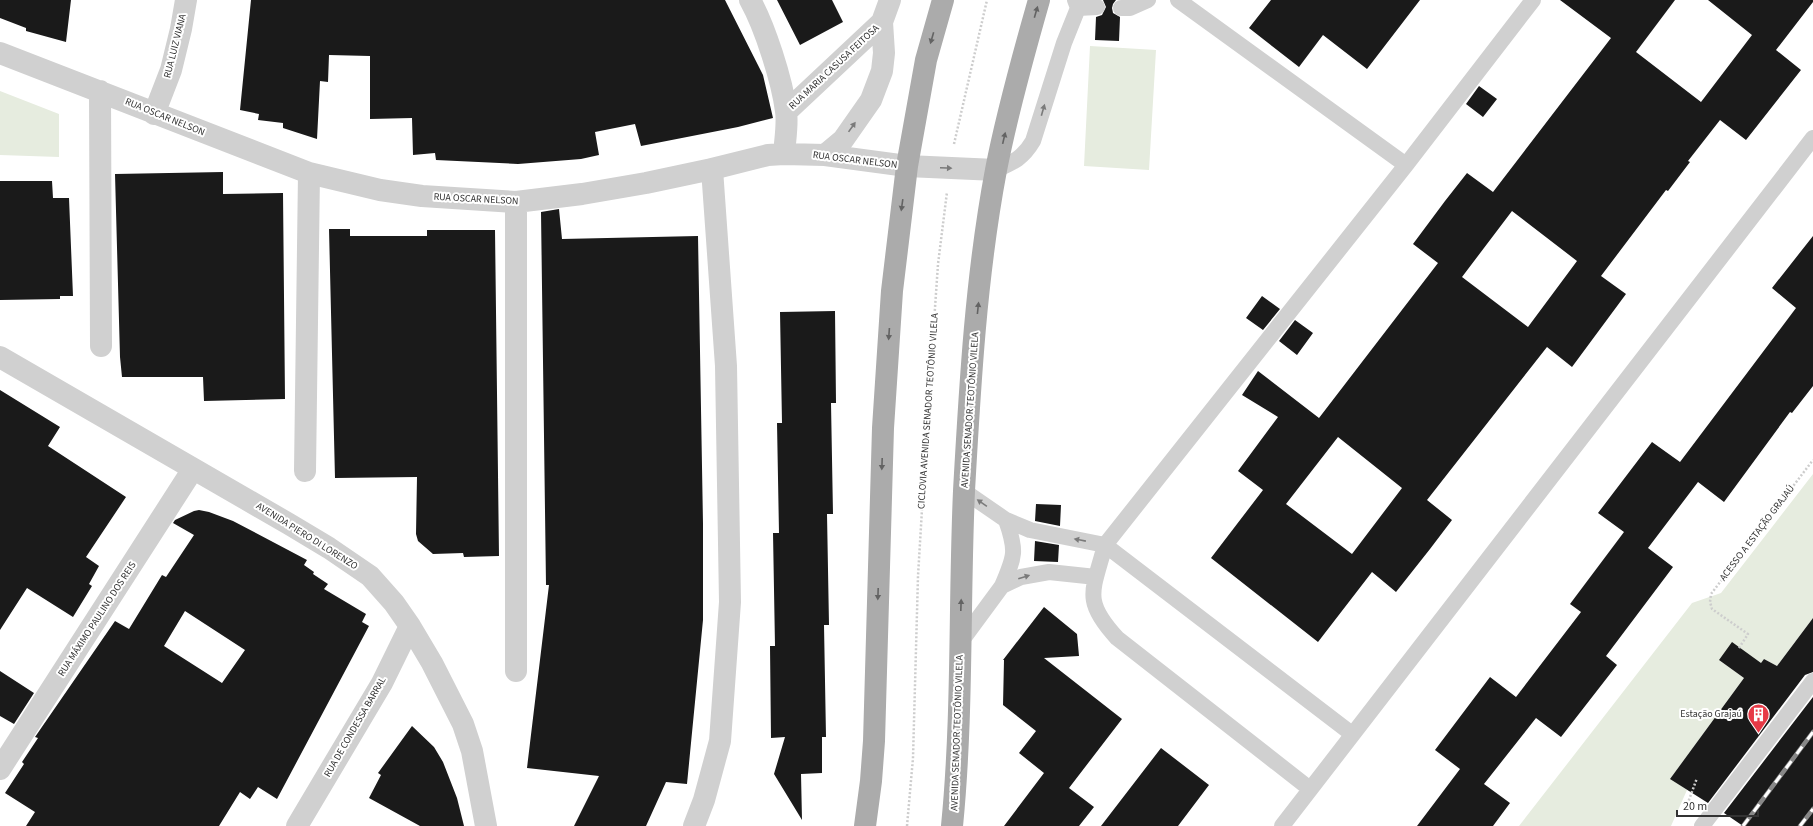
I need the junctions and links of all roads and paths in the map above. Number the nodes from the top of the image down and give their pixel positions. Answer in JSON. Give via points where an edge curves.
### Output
{"nodes":[{"id":1,"x":186,"y":0,"type":"edge"},
{"id":2,"x":750,"y":0,"type":"edge"},
{"id":3,"x":890,"y":0,"type":"edge"},
{"id":4,"x":943,"y":0,"type":"edge"},
{"id":5,"x":987,"y":0,"type":"edge"},
{"id":6,"x":1039,"y":0,"type":"edge"},
{"id":7,"x":1148,"y":0,"type":"edge"},
{"id":8,"x":1178,"y":0,"type":"edge"},
{"id":9,"x":1533,"y":0,"type":"edge"},
{"id":10,"x":1076,"y":4,"type":"edge"},
{"id":11,"x":1097,"y":7,"type":"dead end"},
{"id":12,"x":1121,"y":8,"type":"dead end"},
{"id":13,"x":882,"y":22,"type":"junction"},
{"id":14,"x":0,"y":53,"type":"edge"},
{"id":15,"x":100,"y":91,"type":"junction"},
{"id":16,"x":786,"y":112,"type":"junction"},
{"id":17,"x":154,"y":114,"type":"junction"},
{"id":18,"x":1813,"y":138,"type":"edge"},
{"id":19,"x":784,"y":154,"type":"junction"},
{"id":20,"x":825,"y":154,"type":"junction"},
{"id":21,"x":1406,"y":165,"type":"junction"},
{"id":22,"x":907,"y":166,"type":"junction"},
{"id":23,"x":951,"y":168,"type":"junction"},
{"id":24,"x":712,"y":169,"type":"junction"},
{"id":25,"x":996,"y":170,"type":"junction"},
{"id":26,"x":309,"y":172,"type":"junction"},
{"id":27,"x":516,"y":202,"type":"junction"},
{"id":28,"x":101,"y":346,"type":"dead end"},
{"id":29,"x":0,"y":357,"type":"edge"},
{"id":30,"x":1813,"y":460,"type":"edge"},
{"id":31,"x":193,"y":469,"type":"junction"},
{"id":32,"x":305,"y":471,"type":"dead end"},
{"id":33,"x":964,"y":491,"type":"junction"},
{"id":34,"x":1006,"y":520,"type":"junction"},
{"id":35,"x":1105,"y":545,"type":"junction"},
{"id":36,"x":1096,"y":577,"type":"junction"},
{"id":37,"x":1002,"y":586,"type":"junction"},
{"id":38,"x":410,"y":626,"type":"junction"},
{"id":39,"x":960,"y":643,"type":"junction"},
{"id":40,"x":1739,"y":648,"type":"dead end"},
{"id":41,"x":516,"y":672,"type":"dead end"},
{"id":42,"x":1813,"y":681,"type":"edge"},
{"id":43,"x":1352,"y":734,"type":"junction"},
{"id":44,"x":0,"y":769,"type":"edge"},
{"id":45,"x":1697,"y":778,"type":"dead end"},
{"id":46,"x":1310,"y":789,"type":"junction"},
{"id":47,"x":1684,"y":812,"type":"dead end"},
{"id":48,"x":297,"y":826,"type":"edge"},
{"id":49,"x":486,"y":826,"type":"edge"},
{"id":50,"x":694,"y":826,"type":"edge"},
{"id":51,"x":865,"y":826,"type":"edge"},
{"id":52,"x":907,"y":826,"type":"edge"},
{"id":53,"x":952,"y":826,"type":"edge"},
{"id":54,"x":1282,"y":826,"type":"edge"},
{"id":55,"x":1702,"y":826,"type":"edge"}],
"edges":[{"from":1,"to":17,"type":"street","name":"RUA LUIZ VIANA","via":[[171,70]]},
{"from":2,"to":16,"type":"street","via":[[776,70]]},
{"from":3,"to":13,"type":"street","name":"RUA MARIA CASUSA FEITOSA"},
{"from":4,"to":22,"type":"main road","one_way":true,"via":[[926,60]]},
{"from":5,"to":23,"type":"path","name":"CICLOVIA AVENIDA SENADOR TEOTÔNIO VILELA","via":[[958,124]]},
{"from":25,"to":6,"type":"main road","name":"AVENIDA SENADOR TEOTÔNIO VILELA","one_way":true,"via":[[1019,68]]},
{"from":7,"to":12,"type":"lane","via":[[1130,8]]},
{"from":8,"to":21,"type":"lane"},
{"from":9,"to":21,"type":"lane"},
{"from":10,"to":11,"type":"lane"},
{"from":25,"to":10,"type":"lane","one_way":true,"via":[[1025,154],[1033,141]]},
{"from":13,"to":16,"type":"street","name":"RUA MARIA CASUSA FEITOSA"},
{"from":20,"to":13,"type":"street","name":"RUA MARIA CASUSA FEITOSA","one_way":true,"via":[[843,140],[871,100],[882,71]]},
{"from":14,"to":15,"type":"street","name":"RUA OSCAR NELSON"},
{"from":15,"to":17,"type":"street","name":"RUA OSCAR NELSON"},
{"from":15,"to":28,"type":"street"},
{"from":16,"to":19,"type":"street"},
{"from":17,"to":26,"type":"street","name":"RUA OSCAR NELSON"},
{"from":18,"to":43,"type":"lane"},
{"from":19,"to":20,"type":"street","name":"RUA OSCAR NELSON"},
{"from":19,"to":24,"type":"street","name":"RUA OSCAR NELSON","via":[[762,156]]},
{"from":20,"to":22,"type":"street","name":"RUA OSCAR NELSON"},
{"from":21,"to":35,"type":"lane"},
{"from":22,"to":23,"type":"street","name":"RUA OSCAR NELSON","one_way":true},
{"from":22,"to":51,"type":"main road","one_way":true,"via":[[892,290],[883,428],[874,741]]},
{"from":23,"to":25,"type":"street","name":"RUA OSCAR NELSON"},
{"from":23,"to":52,"type":"path","name":"CICLOVIA AVENIDA SENADOR TEOTÔNIO VILELA","via":[[938,264],[929,387],[918,576],[913,758]]},
{"from":24,"to":27,"type":"street","name":"RUA OSCAR NELSON","via":[[639,184]]},
{"from":24,"to":50,"type":"street","via":[[726,366],[730,602],[720,741]]},
{"from":33,"to":25,"type":"main road","name":"AVENIDA SENADOR TEOTÔNIO VILELA","one_way":true,"via":[[973,350]]},
{"from":26,"to":27,"type":"street","name":"RUA OSCAR NELSON","via":[[380,190],[422,196]]},
{"from":26,"to":32,"type":"street"},
{"from":27,"to":41,"type":"street"},
{"from":29,"to":31,"type":"street","name":"AVENIDA PIERO DI LORENZO"},
{"from":30,"to":40,"type":"path","name":"ACESSO A ESTAÇÃO GRAJAÚ","via":[[1712,594],[1712,609],[1748,634]]},
{"from":31,"to":38,"type":"street","name":"AVENIDA PIERO DI LORENZO","via":[[328,548],[370,576]]},
{"from":31,"to":44,"type":"street","name":"RUA MÁXIMO PAULINO DOS REIS"},
{"from":34,"to":33,"type":"lane","one_way":true},
{"from":39,"to":33,"type":"main road","name":"AVENIDA SENADOR TEOTÔNIO VILELA","one_way":true},
{"from":35,"to":34,"type":"lane","one_way":true,"via":[[1030,530]]},
{"from":34,"to":37,"type":"lane","via":[[1014,548],[1013,560]]},
{"from":35,"to":36,"type":"lane"},
{"from":35,"to":43,"type":"lane"},
{"from":37,"to":36,"type":"lane","one_way":true,"via":[[1021,577],[1049,572]]},
{"from":36,"to":46,"type":"lane","via":[[1093,596],[1096,608],[1102,621],[1117,638]]},
{"from":37,"to":39,"type":"lane"},
{"from":38,"to":48,"type":"street","name":"RUA DE CONDESSA BARRAL","via":[[382,683]]},
{"from":38,"to":49,"type":"street","name":"AVENIDA PIERO DI LORENZO","via":[[463,724],[472,751]]},
{"from":39,"to":53,"type":"main road","name":"AVENIDA SENADOR TEOTÔNIO VILELA","via":[[957,775]]},
{"from":42,"to":55,"type":"lane"},
{"from":43,"to":46,"type":"lane"},
{"from":45,"to":47,"type":"path"},
{"from":46,"to":54,"type":"lane"}]}
